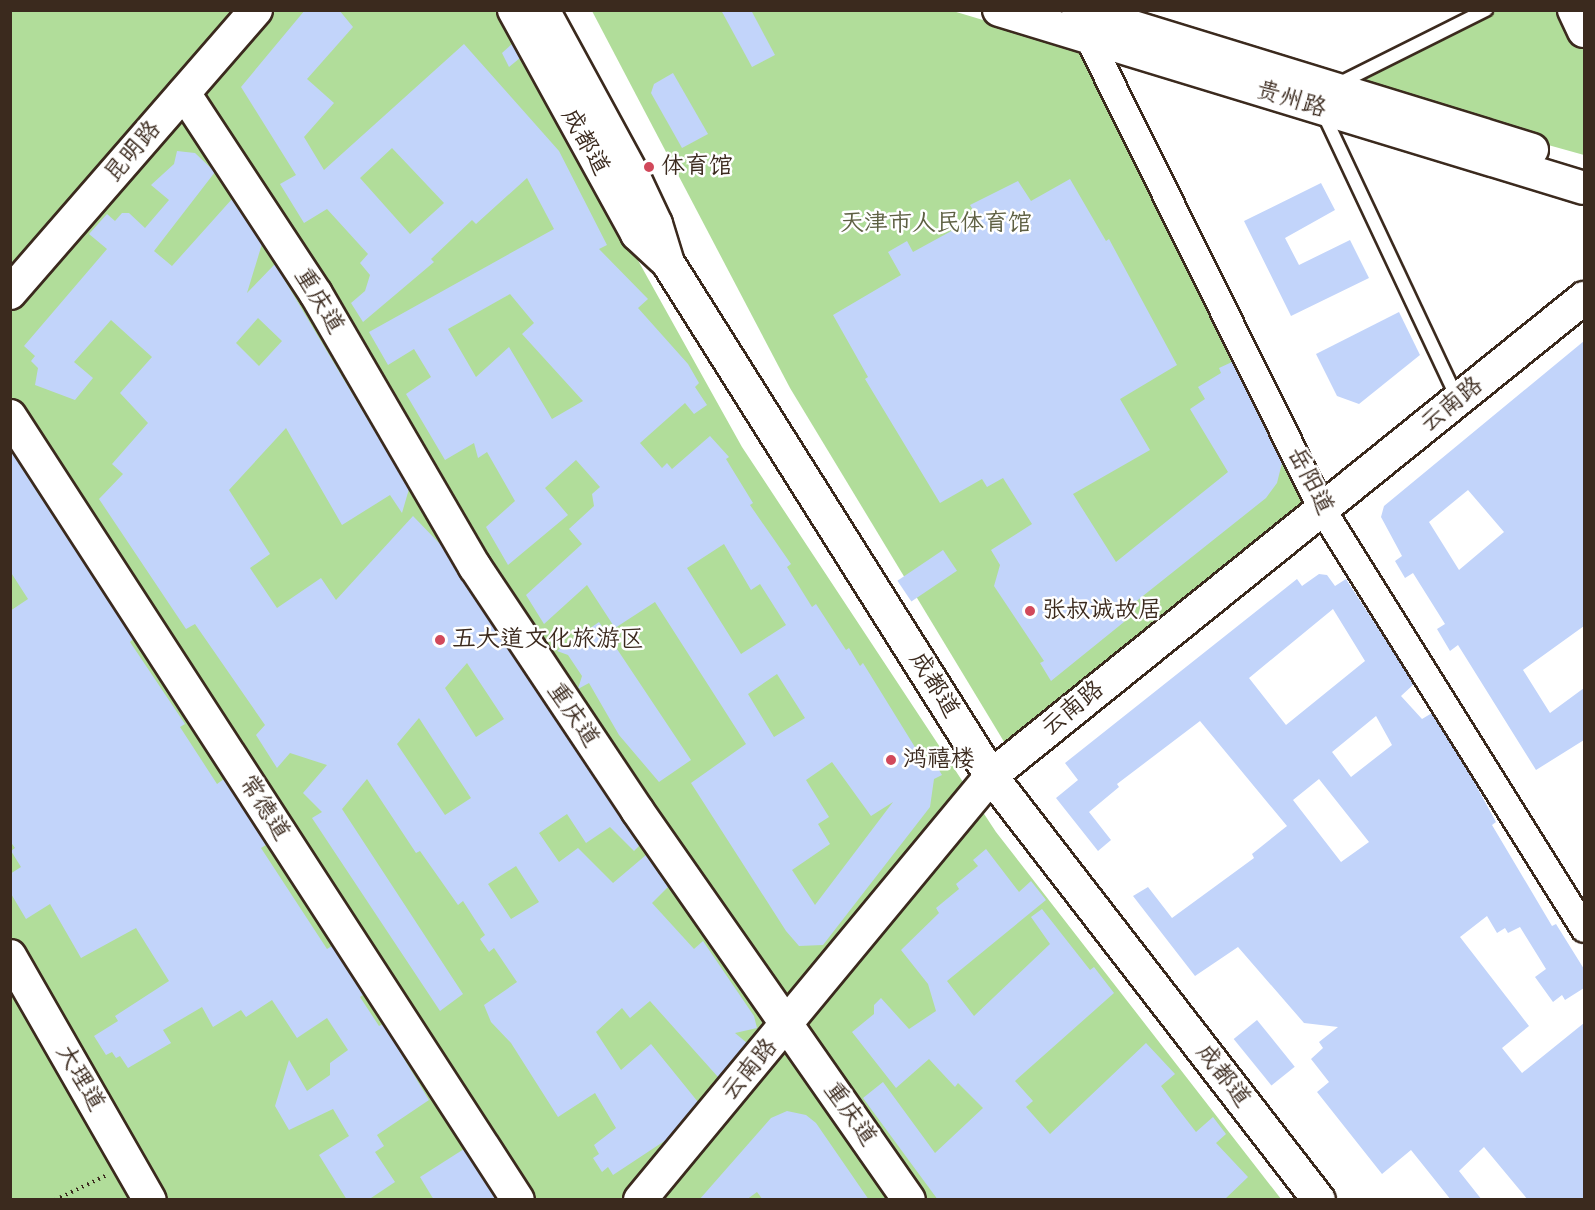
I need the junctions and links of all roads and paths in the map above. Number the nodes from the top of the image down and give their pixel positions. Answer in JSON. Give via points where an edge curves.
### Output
{"nodes":[{"id":1,"x":256,"y":10,"type":"edge"},
{"id":2,"x":514,"y":10,"type":"edge"},
{"id":3,"x":543,"y":10,"type":"edge"},
{"id":4,"x":999,"y":10,"type":"edge"},
{"id":5,"x":1076,"y":10,"type":"edge"},
{"id":6,"x":1486,"y":10,"type":"edge"},
{"id":7,"x":1574,"y":10,"type":"edge"},
{"id":8,"x":1584,"y":31,"type":"edge"},
{"id":9,"x":1089,"y":39,"type":"junction"},
{"id":10,"x":184,"y":93,"type":"junction"},
{"id":11,"x":1325,"y":98,"type":"junction"},
{"id":12,"x":1584,"y":166,"type":"edge"},
{"id":13,"x":1584,"y":189,"type":"edge"},
{"id":14,"x":668,"y":263,"type":"junction"},
{"id":15,"x":10,"y":293,"type":"edge"},
{"id":16,"x":1584,"y":298,"type":"edge"},
{"id":17,"x":1458,"y":400,"type":"junction"},
{"id":18,"x":10,"y":416,"type":"edge"},
{"id":19,"x":1322,"y":509,"type":"junction"},
{"id":20,"x":991,"y":776,"type":"junction"},
{"id":21,"x":1584,"y":929,"type":"edge"},
{"id":22,"x":10,"y":956,"type":"edge"},
{"id":23,"x":788,"y":1025,"type":"junction"},
{"id":24,"x":130,"y":1164,"type":"junction"},
{"id":25,"x":55,"y":1200,"type":"edge"},
{"id":26,"x":150,"y":1200,"type":"edge"},
{"id":27,"x":518,"y":1200,"type":"edge"},
{"id":28,"x":640,"y":1200,"type":"edge"},
{"id":29,"x":909,"y":1200,"type":"edge"},
{"id":30,"x":1319,"y":1200,"type":"edge"}],
"edges":[{"from":1,"to":10,"type":"street","name":"昆明路"},
{"from":2,"to":14,"type":"street","name":"成都道","via":[[637,234]]},
{"from":3,"to":14,"type":"street","name":"成都道","via":[[633,175],[656,224]]},
{"from":4,"to":9,"type":"street","name":"贵州路"},
{"from":5,"to":9,"type":"street","name":"岳阳道"},
{"from":5,"to":11,"type":"street","name":"贵州路"},
{"from":6,"to":11,"type":"lane"},
{"from":7,"to":8,"type":"street"},
{"from":9,"to":11,"type":"street","name":"贵州路"},
{"from":9,"to":19,"type":"street","name":"岳阳道"},
{"from":10,"to":15,"type":"street","name":"昆明路"},
{"from":10,"to":23,"type":"street","name":"重庆道","via":[[316,294],[475,567],[637,810]]},
{"from":11,"to":12,"type":"street","name":"贵州路"},
{"from":11,"to":13,"type":"street","name":"贵州路"},
{"from":11,"to":17,"type":"lane"},
{"from":14,"to":20,"type":"street","name":"成都道"},
{"from":16,"to":17,"type":"street","name":"云南路"},
{"from":17,"to":19,"type":"street","name":"云南路"},
{"from":18,"to":27,"type":"street","name":"常德道"},
{"from":19,"to":20,"type":"street","name":"云南路"},
{"from":19,"to":21,"type":"street","name":"岳阳道"},
{"from":20,"to":23,"type":"street","name":"云南路"},
{"from":20,"to":30,"type":"street","name":"成都道"},
{"from":22,"to":24,"type":"street","name":"大理道"},
{"from":23,"to":28,"type":"street","name":"云南路"},
{"from":23,"to":29,"type":"street","name":"重庆道"},
{"from":24,"to":25,"type":"path"},
{"from":24,"to":26,"type":"street","name":"大理道"}]}
